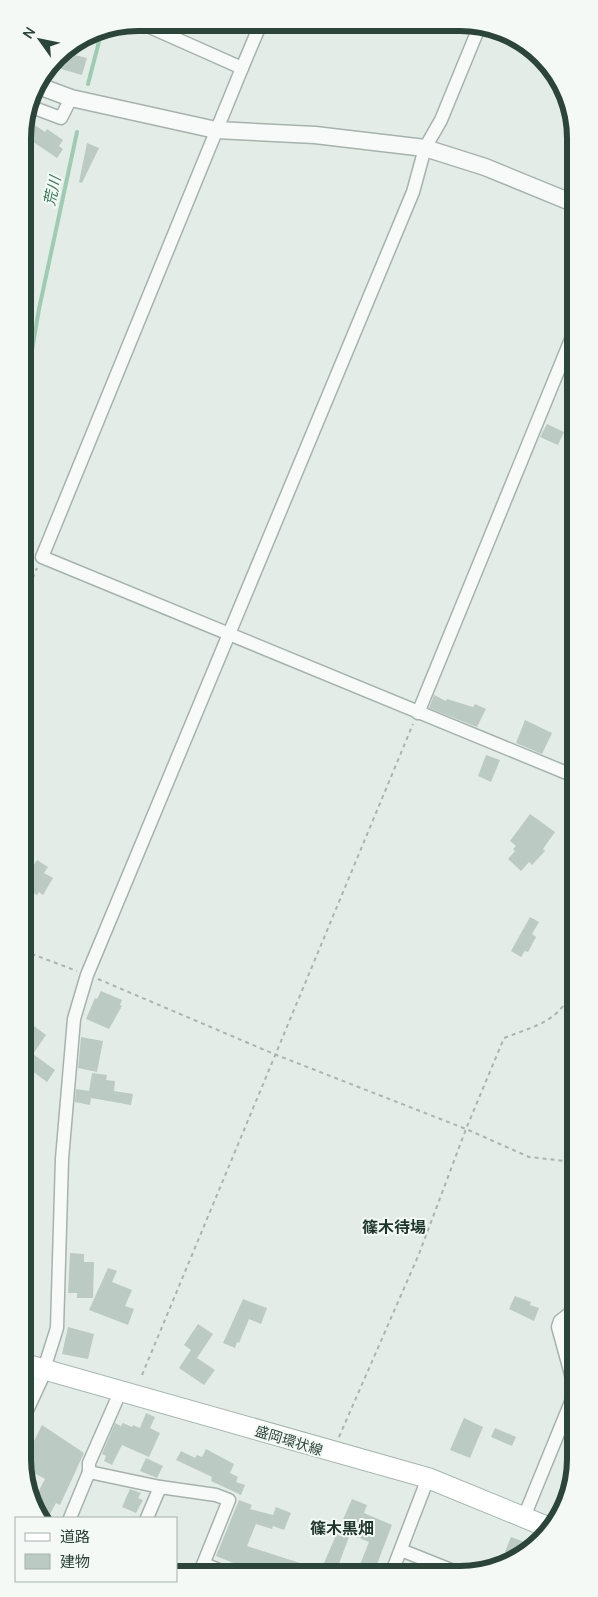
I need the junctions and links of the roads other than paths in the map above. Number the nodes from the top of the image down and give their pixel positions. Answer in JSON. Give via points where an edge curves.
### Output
{"nodes":[{"id":1,"x":159,"y":31,"type":"edge"},
{"id":2,"x":258,"y":31,"type":"edge"},
{"id":3,"x":477,"y":32,"type":"edge"},
{"id":4,"x":242,"y":68,"type":"junction"},
{"id":5,"x":45,"y":87,"type":"edge"},
{"id":6,"x":71,"y":98,"type":"junction"},
{"id":7,"x":36,"y":108,"type":"edge"},
{"id":8,"x":216,"y":130,"type":"junction"},
{"id":9,"x":425,"y":148,"type":"junction"},
{"id":10,"x":567,"y":200,"type":"edge"},
{"id":11,"x":567,"y":349,"type":"edge"},
{"id":12,"x":230,"y":634,"type":"junction"},
{"id":13,"x":418,"y":712,"type":"junction"},
{"id":14,"x":567,"y":773,"type":"edge"},
{"id":15,"x":567,"y":1315,"type":"edge"},
{"id":16,"x":567,"y":1360,"type":"edge"},
{"id":17,"x":34,"y":1366,"type":"edge"},
{"id":18,"x":31,"y":1381,"type":"edge"},
{"id":19,"x":121,"y":1390,"type":"junction"},
{"id":20,"x":567,"y":1410,"type":"edge"},
{"id":21,"x":89,"y":1472,"type":"junction"},
{"id":22,"x":428,"y":1478,"type":"junction"},
{"id":23,"x":160,"y":1488,"type":"junction"},
{"id":24,"x":70,"y":1517,"type":"edge"},
{"id":25,"x":147,"y":1517,"type":"edge"},
{"id":26,"x":524,"y":1518,"type":"junction"},
{"id":27,"x":543,"y":1525,"type":"edge"},
{"id":28,"x":400,"y":1550,"type":"junction"},
{"id":29,"x":203,"y":1566,"type":"edge"},
{"id":30,"x":394,"y":1566,"type":"edge"},
{"id":31,"x":441,"y":1566,"type":"edge"}],
"edges":[{"from":1,"to":4,"type":"street"},
{"from":2,"to":4,"type":"street"},
{"from":3,"to":9,"type":"street","via":[[441,120]]},
{"from":4,"to":8,"type":"street"},
{"from":5,"to":6,"type":"street"},
{"from":6,"to":7,"type":"street","via":[[62,118]]},
{"from":6,"to":8,"type":"street"},
{"from":8,"to":9,"type":"street","via":[[315,135]]},
{"from":8,"to":12,"type":"street","via":[[42,557]]},
{"from":9,"to":10,"type":"street","via":[[485,167]]},
{"from":9,"to":12,"type":"street","via":[[414,192]]},
{"from":11,"to":13,"type":"street"},
{"from":12,"to":13,"type":"street"},
{"from":12,"to":17,"type":"street","via":[[87,975],[74,1020],[62,1159],[57,1328]]},
{"from":13,"to":14,"type":"street"},
{"from":15,"to":16,"type":"street","via":[[560,1320],[558,1327]]},
{"from":17,"to":18,"type":"street"},
{"from":17,"to":19,"type":"main road","name":"盛岡環状線"},
{"from":19,"to":21,"type":"street","via":[[89,1463]]},
{"from":19,"to":22,"type":"main road","name":"盛岡環状線"},
{"from":20,"to":26,"type":"street"},
{"from":21,"to":23,"type":"street"},
{"from":21,"to":24,"type":"street"},
{"from":22,"to":26,"type":"main road","name":"盛岡環状線"},
{"from":22,"to":28,"type":"street"},
{"from":23,"to":25,"type":"street"},
{"from":23,"to":29,"type":"street","via":[[216,1495],[229,1500]]},
{"from":26,"to":27,"type":"main road","name":"盛岡環状線"},
{"from":28,"to":30,"type":"street"},
{"from":28,"to":31,"type":"street"}]}
